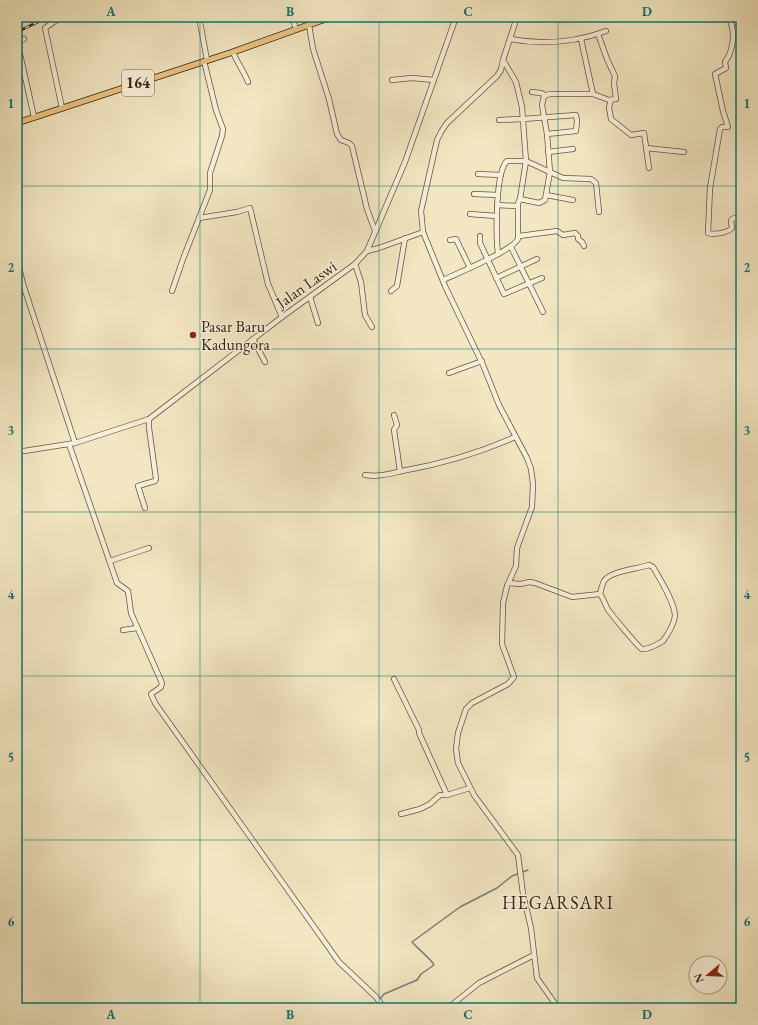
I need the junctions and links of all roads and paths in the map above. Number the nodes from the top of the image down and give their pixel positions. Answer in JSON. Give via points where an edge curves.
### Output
{"nodes":[{"id":1,"x":61,"y":17,"type":"edge"},
{"id":2,"x":199,"y":17,"type":"edge"},
{"id":3,"x":292,"y":17,"type":"edge"},
{"id":4,"x":331,"y":17,"type":"edge"},
{"id":5,"x":456,"y":17,"type":"edge"},
{"id":6,"x":517,"y":17,"type":"edge"},
{"id":7,"x":728,"y":17,"type":"edge"},
{"id":8,"x":309,"y":25,"type":"junction"},
{"id":9,"x":296,"y":29,"type":"junction"},
{"id":10,"x":606,"y":31,"type":"dead end"},
{"id":11,"x":598,"y":34,"type":"junction"},
{"id":12,"x":24,"y":38,"type":"dead end"},
{"id":13,"x":581,"y":38,"type":"junction"},
{"id":14,"x":510,"y":39,"type":"junction"},
{"id":15,"x":17,"y":43,"type":"edge"},
{"id":16,"x":233,"y":52,"type":"junction"},
{"id":17,"x":20,"y":54,"type":"dead end"},
{"id":18,"x":503,"y":60,"type":"junction"},
{"id":19,"x":206,"y":61,"type":"junction"},
{"id":20,"x":392,"y":80,"type":"dead end"},
{"id":21,"x":434,"y":80,"type":"junction"},
{"id":22,"x":248,"y":82,"type":"dead end"},
{"id":23,"x":532,"y":92,"type":"dead end"},
{"id":24,"x":593,"y":94,"type":"junction"},
{"id":25,"x":545,"y":95,"type":"junction"},
{"id":26,"x":609,"y":100,"type":"junction"},
{"id":27,"x":62,"y":108,"type":"junction"},
{"id":28,"x":34,"y":117,"type":"junction"},
{"id":29,"x":544,"y":117,"type":"junction"},
{"id":30,"x":522,"y":119,"type":"junction"},
{"id":31,"x":499,"y":120,"type":"dead end"},
{"id":32,"x":17,"y":123,"type":"edge"},
{"id":33,"x":547,"y":134,"type":"junction"},
{"id":34,"x":646,"y":148,"type":"junction"},
{"id":35,"x":573,"y":149,"type":"dead end"},
{"id":36,"x":548,"y":152,"type":"junction"},
{"id":37,"x":684,"y":152,"type":"dead end"},
{"id":38,"x":526,"y":161,"type":"junction"},
{"id":39,"x":649,"y":168,"type":"dead end"},
{"id":40,"x":550,"y":172,"type":"junction"},
{"id":41,"x":478,"y":174,"type":"dead end"},
{"id":42,"x":501,"y":174,"type":"junction"},
{"id":43,"x":474,"y":194,"type":"dead end"},
{"id":44,"x":498,"y":195,"type":"junction"},
{"id":45,"x":546,"y":195,"type":"junction"},
{"id":46,"x":520,"y":200,"type":"junction"},
{"id":47,"x":573,"y":200,"type":"dead end"},
{"id":48,"x":497,"y":205,"type":"junction"},
{"id":49,"x":517,"y":206,"type":"junction"},
{"id":50,"x":599,"y":212,"type":"dead end"},
{"id":51,"x":470,"y":214,"type":"dead end"},
{"id":52,"x":496,"y":216,"type":"junction"},
{"id":53,"x":741,"y":216,"type":"edge"},
{"id":54,"x":199,"y":218,"type":"junction"},
{"id":55,"x":375,"y":231,"type":"junction"},
{"id":56,"x":423,"y":232,"type":"junction"},
{"id":57,"x":480,"y":236,"type":"dead end"},
{"id":58,"x":518,"y":236,"type":"junction"},
{"id":59,"x":405,"y":238,"type":"junction"},
{"id":60,"x":450,"y":240,"type":"dead end"},
{"id":61,"x":584,"y":246,"type":"dead end"},
{"id":62,"x":510,"y":247,"type":"junction"},
{"id":63,"x":367,"y":251,"type":"junction"},
{"id":64,"x":498,"y":254,"type":"junction"},
{"id":65,"x":17,"y":259,"type":"edge"},
{"id":66,"x":488,"y":259,"type":"junction"},
{"id":67,"x":537,"y":259,"type":"dead end"},
{"id":68,"x":356,"y":264,"type":"junction"},
{"id":69,"x":520,"y":266,"type":"junction"},
{"id":70,"x":470,"y":268,"type":"junction"},
{"id":71,"x":496,"y":278,"type":"junction"},
{"id":72,"x":542,"y":278,"type":"dead end"},
{"id":73,"x":443,"y":280,"type":"junction"},
{"id":74,"x":529,"y":284,"type":"junction"},
{"id":75,"x":172,"y":291,"type":"dead end"},
{"id":76,"x":391,"y":291,"type":"dead end"},
{"id":77,"x":310,"y":297,"type":"junction"},
{"id":78,"x":543,"y":312,"type":"dead end"},
{"id":79,"x":282,"y":317,"type":"junction"},
{"id":80,"x":318,"y":323,"type":"dead end"},
{"id":81,"x":372,"y":327,"type":"dead end"},
{"id":82,"x":253,"y":339,"type":"junction"},
{"id":83,"x":482,"y":361,"type":"junction"},
{"id":84,"x":265,"y":362,"type":"dead end"},
{"id":85,"x":449,"y":373,"type":"dead end"},
{"id":86,"x":394,"y":415,"type":"dead end"},
{"id":87,"x":149,"y":418,"type":"junction"},
{"id":88,"x":515,"y":437,"type":"junction"},
{"id":89,"x":76,"y":443,"type":"junction"},
{"id":90,"x":68,"y":444,"type":"junction"},
{"id":91,"x":17,"y":450,"type":"edge"},
{"id":92,"x":400,"y":471,"type":"junction"},
{"id":93,"x":366,"y":475,"type":"dead end"},
{"id":94,"x":144,"y":508,"type":"dead end"},
{"id":95,"x":149,"y":548,"type":"dead end"},
{"id":96,"x":110,"y":561,"type":"junction"},
{"id":97,"x":509,"y":583,"type":"junction"},
{"id":98,"x":600,"y":594,"type":"junction"},
{"id":99,"x":137,"y":628,"type":"junction"},
{"id":100,"x":123,"y":630,"type":"dead end"},
{"id":101,"x":394,"y":679,"type":"dead end"},
{"id":102,"x":470,"y":788,"type":"junction"},
{"id":103,"x":447,"y":795,"type":"junction"},
{"id":104,"x":401,"y":814,"type":"dead end"},
{"id":105,"x":534,"y":955,"type":"junction"},
{"id":106,"x":382,"y":1006,"type":"edge"},
{"id":107,"x":377,"y":1008,"type":"edge"},
{"id":108,"x":448,"y":1008,"type":"edge"},
{"id":109,"x":558,"y":1008,"type":"edge"}],
"edges":[{"from":1,"to":27,"type":"street","via":[[46,28]]},
{"from":2,"to":19,"type":"street"},
{"from":3,"to":9,"type":"street"},
{"from":4,"to":8,"type":"main road","number":"164"},
{"from":5,"to":21,"type":"street","name":"Jalan Laswi"},
{"from":6,"to":14,"type":"street"},
{"from":7,"to":53,"type":"street","via":[[732,25],[733,45],[725,62],[726,68],[715,74],[728,127],[720,129],[713,162],[708,233],[730,230],[732,219]]},
{"from":8,"to":9,"type":"main road","number":"164"},
{"from":8,"to":55,"type":"street","via":[[313,49],[329,98],[337,134],[341,140],[352,146],[368,214]]},
{"from":9,"to":16,"type":"main road","number":"164"},
{"from":10,"to":11,"type":"street"},
{"from":11,"to":13,"type":"street"},
{"from":11,"to":26,"type":"street","via":[[615,76],[616,99]]},
{"from":12,"to":15,"type":"street"},
{"from":13,"to":14,"type":"street","via":[[538,42]]},
{"from":13,"to":24,"type":"street"},
{"from":14,"to":18,"type":"street"},
{"from":16,"to":19,"type":"main road","number":"164"},
{"from":16,"to":22,"type":"street"},
{"from":17,"to":28,"type":"street"},
{"from":18,"to":30,"type":"street","via":[[516,82]]},
{"from":18,"to":56,"type":"street","via":[[497,76],[447,123],[441,132],[421,211]]},
{"from":19,"to":27,"type":"main road","number":"164"},
{"from":19,"to":54,"type":"street","via":[[216,110],[223,129],[210,173],[210,190]]},
{"from":20,"to":21,"type":"street"},
{"from":21,"to":55,"type":"street","name":"Jalan Laswi","via":[[405,162]]},
{"from":23,"to":25,"type":"street"},
{"from":24,"to":25,"type":"street"},
{"from":24,"to":26,"type":"street"},
{"from":25,"to":29,"type":"street","via":[[542,97]]},
{"from":26,"to":34,"type":"street","via":[[611,119],[631,135],[644,133]]},
{"from":27,"to":28,"type":"main road","number":"164"},
{"from":28,"to":32,"type":"main road","number":"164"},
{"from":29,"to":30,"type":"street"},
{"from":29,"to":33,"type":"street"},
{"from":29,"to":33,"type":"street","via":[[574,114],[577,116],[576,131]]},
{"from":30,"to":31,"type":"street"},
{"from":30,"to":38,"type":"street"},
{"from":33,"to":36,"type":"street"},
{"from":34,"to":37,"type":"street"},
{"from":34,"to":39,"type":"street"},
{"from":35,"to":36,"type":"street"},
{"from":36,"to":40,"type":"street"},
{"from":38,"to":40,"type":"street"},
{"from":38,"to":42,"type":"street","via":[[507,161]]},
{"from":38,"to":46,"type":"street"},
{"from":40,"to":45,"type":"street"},
{"from":40,"to":50,"type":"street","via":[[564,178],[594,180]]},
{"from":41,"to":42,"type":"street"},
{"from":42,"to":44,"type":"street"},
{"from":43,"to":44,"type":"street"},
{"from":44,"to":48,"type":"street"},
{"from":45,"to":46,"type":"street","via":[[545,200],[539,203]]},
{"from":45,"to":47,"type":"street"},
{"from":46,"to":49,"type":"street"},
{"from":48,"to":49,"type":"street"},
{"from":48,"to":52,"type":"street"},
{"from":49,"to":58,"type":"street"},
{"from":51,"to":52,"type":"street"},
{"from":52,"to":64,"type":"street"},
{"from":54,"to":75,"type":"street"},
{"from":54,"to":79,"type":"street","via":[[250,208],[268,284]]},
{"from":55,"to":63,"type":"street","name":"Jalan Laswi"},
{"from":56,"to":59,"type":"street"},
{"from":56,"to":73,"type":"street"},
{"from":57,"to":66,"type":"street","via":[[480,243]]},
{"from":58,"to":61,"type":"street","via":[[557,231],[563,235],[575,233]]},
{"from":58,"to":62,"type":"street","via":[[517,242]]},
{"from":59,"to":63,"type":"street"},
{"from":59,"to":76,"type":"street","via":[[397,286]]},
{"from":60,"to":70,"type":"street","via":[[456,239]]},
{"from":62,"to":64,"type":"street"},
{"from":62,"to":69,"type":"street"},
{"from":63,"to":68,"type":"street","name":"Jalan Laswi"},
{"from":64,"to":66,"type":"street"},
{"from":65,"to":89,"type":"street"},
{"from":66,"to":70,"type":"street"},
{"from":66,"to":71,"type":"street"},
{"from":67,"to":69,"type":"street"},
{"from":68,"to":77,"type":"street","name":"Jalan Laswi"},
{"from":68,"to":81,"type":"street","via":[[365,315]]},
{"from":69,"to":71,"type":"street"},
{"from":69,"to":74,"type":"street"},
{"from":70,"to":73,"type":"street"},
{"from":71,"to":74,"type":"street","via":[[504,294]]},
{"from":72,"to":74,"type":"street"},
{"from":73,"to":83,"type":"street"},
{"from":74,"to":78,"type":"street"},
{"from":77,"to":79,"type":"street","name":"Jalan Laswi"},
{"from":77,"to":80,"type":"street"},
{"from":79,"to":82,"type":"street","name":"Jalan Laswi"},
{"from":82,"to":84,"type":"street"},
{"from":82,"to":87,"type":"street","name":"Jalan Laswi"},
{"from":83,"to":85,"type":"street"},
{"from":83,"to":88,"type":"street"},
{"from":86,"to":92,"type":"street","via":[[397,424],[394,430]]},
{"from":87,"to":89,"type":"street","name":"Jalan Laswi"},
{"from":87,"to":94,"type":"street","via":[[156,479],[138,486]]},
{"from":88,"to":92,"type":"street","via":[[492,448]]},
{"from":88,"to":97,"type":"street","via":[[527,458],[533,484],[532,507],[517,548],[516,566]]},
{"from":89,"to":90,"type":"street","name":"Jalan Laswi"},
{"from":90,"to":91,"type":"street","name":"Jalan Laswi"},
{"from":90,"to":96,"type":"street"},
{"from":92,"to":93,"type":"street","via":[[380,476]]},
{"from":95,"to":96,"type":"street"},
{"from":96,"to":99,"type":"street","via":[[117,583],[128,591],[130,608]]},
{"from":97,"to":98,"type":"street","via":[[535,583],[572,597]]},
{"from":97,"to":102,"type":"street","via":[[503,603],[502,644],[514,677],[508,684],[472,703],[466,709],[456,749],[458,763]]},
{"from":98,"to":98,"type":"street","via":[[607,608],[639,647],[642,649],[663,641],[675,614],[667,591],[654,567],[649,565],[616,573],[603,582]]},
{"from":99,"to":100,"type":"street"},
{"from":99,"to":106,"type":"street","via":[[162,683],[161,687],[151,694],[155,703],[339,962]]},
{"from":101,"to":103,"type":"street"},
{"from":102,"to":103,"type":"street"},
{"from":102,"to":105,"type":"street","via":[[518,855]]},
{"from":103,"to":104,"type":"street","via":[[437,797],[420,809]]},
{"from":105,"to":108,"type":"street","via":[[480,983]]},
{"from":105,"to":109,"type":"street","via":[[538,978]]},
{"from":106,"to":107,"type":"street"}]}
